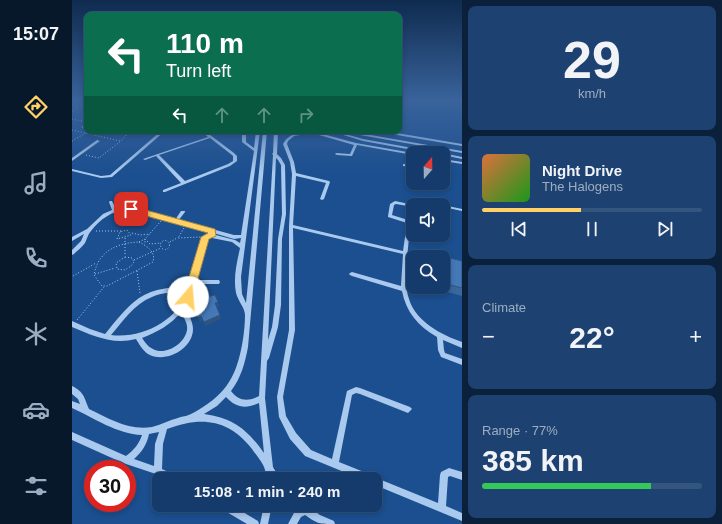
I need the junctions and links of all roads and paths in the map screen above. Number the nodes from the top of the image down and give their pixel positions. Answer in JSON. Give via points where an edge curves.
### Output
{"nodes":[{"id":1,"x":72,"y":130,"type":"edge"},
{"id":2,"x":84,"y":133,"type":"joint"},
{"id":3,"x":89,"y":134,"type":"edge"},
{"id":4,"x":127,"y":134,"type":"edge"},
{"id":5,"x":160,"y":134,"type":"edge"},
{"id":6,"x":206,"y":134,"type":"edge"},
{"id":7,"x":244,"y":134,"type":"edge"},
{"id":8,"x":258,"y":134,"type":"edge"},
{"id":9,"x":265,"y":134,"type":"edge"},
{"id":10,"x":277,"y":134,"type":"edge"},
{"id":11,"x":297,"y":134,"type":"edge"},
{"id":12,"x":320,"y":134,"type":"edge"},
{"id":13,"x":342,"y":134,"type":"edge"},
{"id":14,"x":360,"y":134,"type":"edge"},
{"id":15,"x":397,"y":134,"type":"edge"},
{"id":16,"x":210,"y":137,"type":"junction"},
{"id":17,"x":257,"y":140,"type":"junction"},
{"id":18,"x":264,"y":140,"type":"junction"},
{"id":19,"x":72,"y":141,"type":"edge"},
{"id":20,"x":98,"y":141,"type":"dead end"},
{"id":21,"x":121,"y":141,"type":"junction"},
{"id":22,"x":356,"y":144,"type":"junction"},
{"id":23,"x":462,"y":145,"type":"edge"},
{"id":24,"x":406,"y":148,"type":"edge"},
{"id":25,"x":255,"y":150,"type":"junction"},
{"id":26,"x":462,"y":152,"type":"edge"},
{"id":27,"x":406,"y":153,"type":"edge"},
{"id":28,"x":81,"y":154,"type":"junction"},
{"id":29,"x":274,"y":154,"type":"junction"},
{"id":30,"x":337,"y":154,"type":"dead end"},
{"id":31,"x":450,"y":155,"type":"edge"},
{"id":32,"x":157,"y":156,"type":"junction"},
{"id":33,"x":462,"y":158,"type":"edge"},
{"id":34,"x":145,"y":159,"type":"dead end"},
{"id":35,"x":72,"y":160,"type":"edge"},
{"id":36,"x":450,"y":160,"type":"edge"},
{"id":37,"x":462,"y":163,"type":"edge"},
{"id":38,"x":72,"y":170,"type":"edge"},
{"id":39,"x":294,"y":174,"type":"junction"},
{"id":40,"x":184,"y":183,"type":"junction"},
{"id":41,"x":164,"y":191,"type":"dead end"},
{"id":42,"x":322,"y":199,"type":"dead end"},
{"id":43,"x":111,"y":202,"type":"dead end"},
{"id":44,"x":406,"y":204,"type":"edge"},
{"id":45,"x":450,"y":207,"type":"edge"},
{"id":46,"x":114,"y":210,"type":"junction"},
{"id":47,"x":462,"y":210,"type":"edge"},
{"id":48,"x":183,"y":212,"type":"dead end"},
{"id":49,"x":164,"y":218,"type":"junction"},
{"id":50,"x":176,"y":221,"type":"junction"},
{"id":51,"x":406,"y":221,"type":"edge"},
{"id":52,"x":186,"y":224,"type":"junction"},
{"id":53,"x":291,"y":226,"type":"junction"},
{"id":54,"x":88,"y":231,"type":"junction"},
{"id":55,"x":121,"y":231,"type":"junction"},
{"id":56,"x":132,"y":233,"type":"junction"},
{"id":57,"x":150,"y":234,"type":"junction"},
{"id":58,"x":208,"y":235,"type":"junction"},
{"id":59,"x":244,"y":236,"type":"junction"},
{"id":60,"x":125,"y":238,"type":"junction"},
{"id":61,"x":178,"y":238,"type":"junction"},
{"id":62,"x":72,"y":239,"type":"edge"},
{"id":63,"x":145,"y":239,"type":"junction"},
{"id":64,"x":139,"y":242,"type":"junction"},
{"id":65,"x":125,"y":243,"type":"junction"},
{"id":66,"x":162,"y":243,"type":"junction"},
{"id":67,"x":169,"y":243,"type":"junction"},
{"id":68,"x":145,"y":244,"type":"junction"},
{"id":69,"x":242,"y":247,"type":"junction"},
{"id":70,"x":161,"y":248,"type":"junction"},
{"id":71,"x":152,"y":252,"type":"junction"},
{"id":72,"x":406,"y":252,"type":"joint"},
{"id":73,"x":72,"y":253,"type":"edge"},
{"id":74,"x":125,"y":257,"type":"junction"},
{"id":75,"x":133,"y":260,"type":"junction"},
{"id":76,"x":96,"y":262,"type":"junction"},
{"id":77,"x":115,"y":267,"type":"junction"},
{"id":78,"x":137,"y":270,"type":"junction"},
{"id":79,"x":352,"y":274,"type":"dead end"},
{"id":80,"x":94,"y":275,"type":"junction"},
{"id":81,"x":73,"y":276,"type":"edge"},
{"id":82,"x":217,"y":282,"type":"dead end"},
{"id":83,"x":192,"y":285,"type":"junction"},
{"id":84,"x":104,"y":287,"type":"junction"},
{"id":85,"x":404,"y":289,"type":"junction"},
{"id":86,"x":140,"y":299,"type":"junction"},
{"id":87,"x":182,"y":308,"type":"junction"},
{"id":88,"x":248,"y":311,"type":"junction"},
{"id":89,"x":73,"y":325,"type":"edge"},
{"id":90,"x":137,"y":336,"type":"junction"},
{"id":91,"x":440,"y":336,"type":"junction"},
{"id":92,"x":106,"y":337,"type":"junction"},
{"id":93,"x":462,"y":345,"type":"edge"},
{"id":94,"x":462,"y":362,"type":"edge"},
{"id":95,"x":264,"y":363,"type":"junction"},
{"id":96,"x":72,"y":389,"type":"edge"},
{"id":97,"x":227,"y":392,"type":"junction"},
{"id":98,"x":262,"y":398,"type":"junction"},
{"id":99,"x":72,"y":404,"type":"edge"},
{"id":100,"x":408,"y":410,"type":"dead end"},
{"id":101,"x":86,"y":411,"type":"junction"},
{"id":102,"x":187,"y":419,"type":"junction"},
{"id":103,"x":164,"y":427,"type":"junction"},
{"id":104,"x":146,"y":431,"type":"junction"},
{"id":105,"x":72,"y":436,"type":"edge"},
{"id":106,"x":126,"y":460,"type":"joint"},
{"id":107,"x":136,"y":463,"type":"edge"},
{"id":108,"x":335,"y":464,"type":"junction"},
{"id":109,"x":158,"y":471,"type":"joint"},
{"id":110,"x":268,"y":472,"type":"edge"},
{"id":111,"x":270,"y":472,"type":"edge"},
{"id":112,"x":354,"y":472,"type":"edge"},
{"id":113,"x":462,"y":476,"type":"edge"},
{"id":114,"x":382,"y":484,"type":"edge"},
{"id":115,"x":442,"y":508,"type":"junction"},
{"id":116,"x":235,"y":512,"type":"edge"},
{"id":117,"x":267,"y":512,"type":"edge"},
{"id":118,"x":299,"y":512,"type":"edge"},
{"id":119,"x":308,"y":512,"type":"edge"},
{"id":120,"x":462,"y":517,"type":"edge"},
{"id":121,"x":255,"y":524,"type":"edge"},
{"id":122,"x":264,"y":524,"type":"edge"},
{"id":123,"x":292,"y":524,"type":"edge"},
{"id":124,"x":331,"y":524,"type":"edge"}],
"edges":[{"from":1,"to":2,"type":"path"},
{"from":2,"to":19,"type":"path"},
{"from":3,"to":21,"type":"path"},
{"from":4,"to":21,"type":"path"},
{"from":5,"to":38,"type":"street","via":[[111,176],[101,177]]},
{"from":6,"to":16,"type":"street"},
{"from":7,"to":25,"type":"street","via":[[244,142]]},
{"from":8,"to":17,"type":"street"},
{"from":9,"to":18,"type":"street"},
{"from":10,"to":29,"type":"street"},
{"from":11,"to":39,"type":"street","via":[[285,144]]},
{"from":12,"to":22,"type":"street"},
{"from":13,"to":24,"type":"street"},
{"from":14,"to":26,"type":"street"},
{"from":15,"to":23,"type":"street"},
{"from":16,"to":32,"type":"street"},
{"from":16,"to":40,"type":"street","via":[[235,156],[235,161]]},
{"from":17,"to":18,"type":"street"},
{"from":17,"to":25,"type":"street"},
{"from":18,"to":88,"type":"street"},
{"from":20,"to":28,"type":"street"},
{"from":21,"to":28,"type":"path","via":[[99,158]]},
{"from":22,"to":27,"type":"street"},
{"from":22,"to":30,"type":"street","via":[[352,155]]},
{"from":25,"to":59,"type":"street"},
{"from":28,"to":35,"type":"street"},
{"from":29,"to":95,"type":"street"},
{"from":29,"to":95,"type":"street","via":[[283,165],[284,214],[280,239],[277,316]]},
{"from":31,"to":33,"type":"street"},
{"from":32,"to":34,"type":"street"},
{"from":32,"to":40,"type":"street"},
{"from":36,"to":37,"type":"street"},
{"from":39,"to":42,"type":"street","via":[[327,181]]},
{"from":39,"to":53,"type":"street"},
{"from":40,"to":41,"type":"street"},
{"from":43,"to":46,"type":"street"},
{"from":44,"to":51,"type":"street","via":[[395,202],[392,204],[390,216]]},
{"from":45,"to":47,"type":"street"},
{"from":46,"to":49,"type":"street","via":[[131,209]]},
{"from":46,"to":54,"type":"street","via":[[99,218]]},
{"from":48,"to":50,"type":"street"},
{"from":49,"to":50,"type":"street"},
{"from":49,"to":57,"type":"path"},
{"from":50,"to":52,"type":"street"},
{"from":52,"to":58,"type":"street","via":[[206,230]]},
{"from":52,"to":61,"type":"path"},
{"from":53,"to":72,"type":"street"},
{"from":53,"to":108,"type":"street","via":[[292,330],[280,397],[283,417],[293,436],[308,452]]},
{"from":54,"to":55,"type":"path"},
{"from":54,"to":62,"type":"street"},
{"from":54,"to":73,"type":"street","via":[[83,242]]},
{"from":55,"to":56,"type":"path","via":[[127,230]]},
{"from":55,"to":60,"type":"path","via":[[116,239]]},
{"from":56,"to":57,"type":"path"},
{"from":56,"to":60,"type":"path"},
{"from":57,"to":63,"type":"path"},
{"from":58,"to":59,"type":"street"},
{"from":58,"to":61,"type":"path"},
{"from":58,"to":69,"type":"street","via":[[233,241]]},
{"from":58,"to":83,"type":"street"},
{"from":59,"to":69,"type":"street"},
{"from":60,"to":65,"type":"path"},
{"from":61,"to":67,"type":"path"},
{"from":63,"to":64,"type":"path"},
{"from":63,"to":66,"type":"path","via":[[150,244]]},
{"from":63,"to":68,"type":"path"},
{"from":64,"to":65,"type":"path"},
{"from":64,"to":68,"type":"path"},
{"from":65,"to":74,"type":"path"},
{"from":65,"to":76,"type":"path","via":[[108,250]]},
{"from":66,"to":67,"type":"path"},
{"from":66,"to":70,"type":"path"},
{"from":67,"to":70,"type":"path","via":[[169,248]]},
{"from":68,"to":71,"type":"path"},
{"from":69,"to":88,"type":"street","via":[[239,294]]},
{"from":70,"to":71,"type":"path"},
{"from":71,"to":75,"type":"path"},
{"from":71,"to":78,"type":"path","via":[[153,262]]},
{"from":72,"to":85,"type":"street"},
{"from":74,"to":75,"type":"path"},
{"from":74,"to":77,"type":"path","via":[[117,261]]},
{"from":75,"to":77,"type":"path","via":[[133,264],[127,270],[121,271]]},
{"from":76,"to":80,"type":"path"},
{"from":76,"to":81,"type":"path"},
{"from":77,"to":80,"type":"path"},
{"from":78,"to":84,"type":"path"},
{"from":78,"to":86,"type":"path"},
{"from":79,"to":85,"type":"street"},
{"from":80,"to":84,"type":"path"},
{"from":82,"to":83,"type":"street"},
{"from":83,"to":86,"type":"street","via":[[158,291]]},
{"from":83,"to":87,"type":"street"},
{"from":84,"to":89,"type":"path"},
{"from":85,"to":91,"type":"street","via":[[406,301],[413,313],[424,325]]},
{"from":86,"to":92,"type":"street"},
{"from":87,"to":90,"type":"street","via":[[158,328]]},
{"from":87,"to":90,"type":"street","via":[[190,330],[185,342],[174,351],[157,354],[150,351]]},
{"from":88,"to":97,"type":"street","via":[[240,366]]},
{"from":89,"to":92,"type":"street"},
{"from":90,"to":92,"type":"street"},
{"from":91,"to":93,"type":"street"},
{"from":91,"to":94,"type":"street","via":[[443,355]]},
{"from":95,"to":98,"type":"street"},
{"from":96,"to":101,"type":"street","via":[[81,397]]},
{"from":97,"to":98,"type":"street","via":[[235,401],[247,404]]},
{"from":97,"to":102,"type":"street","via":[[209,407]]},
{"from":98,"to":111,"type":"street"},
{"from":99,"to":101,"type":"street"},
{"from":100,"to":108,"type":"street","via":[[360,391],[349,393]]},
{"from":101,"to":104,"type":"street","via":[[127,429]]},
{"from":102,"to":103,"type":"street"},
{"from":102,"to":110,"type":"street","via":[[212,419],[235,428],[255,445]]},
{"from":103,"to":104,"type":"street"},
{"from":103,"to":109,"type":"street","via":[[159,444]]},
{"from":104,"to":106,"type":"street","via":[[142,445]]},
{"from":105,"to":106,"type":"street"},
{"from":107,"to":109,"type":"street"},
{"from":108,"to":112,"type":"street"},
{"from":113,"to":115,"type":"street","via":[[450,472],[444,475]]},
{"from":114,"to":115,"type":"street"},
{"from":115,"to":120,"type":"street"},
{"from":116,"to":121,"type":"street"},
{"from":117,"to":122,"type":"street"},
{"from":118,"to":123,"type":"street"},
{"from":119,"to":124,"type":"street"}]}
